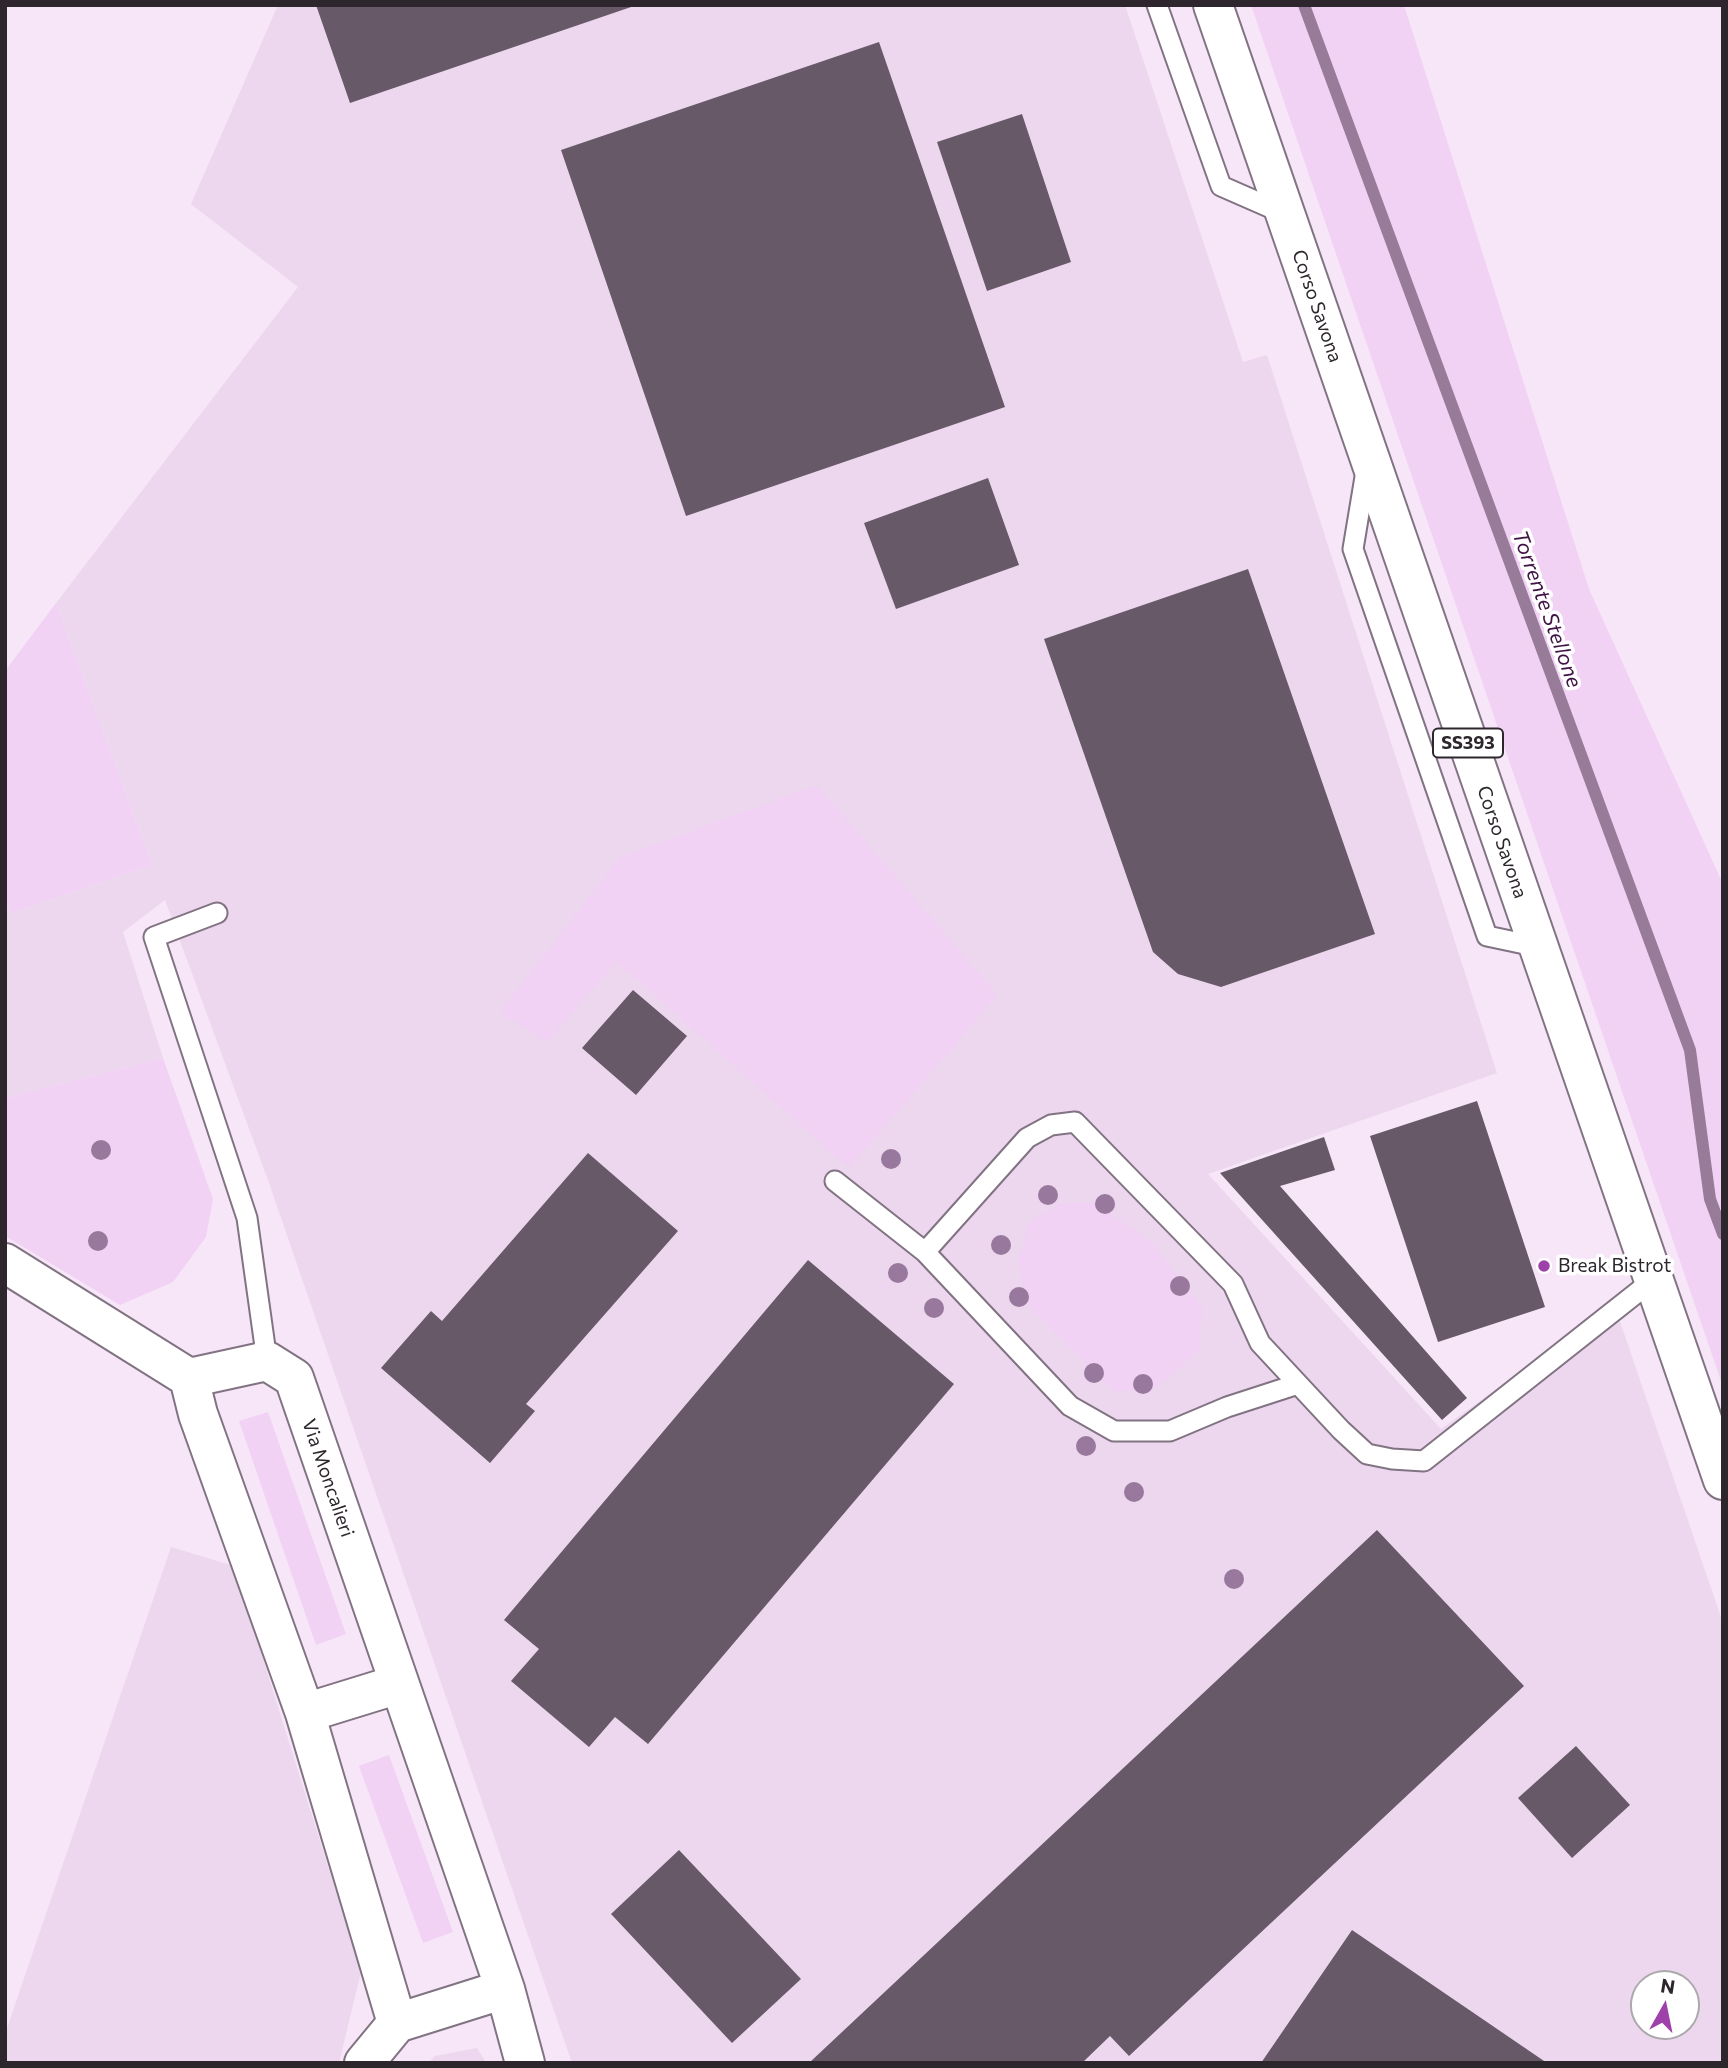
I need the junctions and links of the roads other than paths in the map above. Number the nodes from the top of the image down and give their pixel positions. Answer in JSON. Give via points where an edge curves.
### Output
{"nodes":[{"id":1,"x":1157,"y":5,"type":"edge"},
{"id":2,"x":1213,"y":5,"type":"edge"},
{"id":3,"x":1286,"y":215,"type":"junction"},
{"id":4,"x":217,"y":913,"type":"dead end"},
{"id":5,"x":835,"y":1181,"type":"dead end"},
{"id":6,"x":925,"y":1252,"type":"junction"},
{"id":7,"x":5,"y":1263,"type":"edge"},
{"id":8,"x":1653,"y":1280,"type":"junction"},
{"id":9,"x":267,"y":1361,"type":"junction"},
{"id":10,"x":189,"y":1378,"type":"junction"},
{"id":11,"x":1298,"y":1384,"type":"junction"},
{"id":12,"x":1723,"y":1480,"type":"edge"},
{"id":13,"x":399,"y":1684,"type":"junction"},
{"id":14,"x":305,"y":1713,"type":"junction"},
{"id":15,"x":505,"y":1989,"type":"junction"},
{"id":16,"x":397,"y":2023,"type":"junction"},
{"id":17,"x":364,"y":2063,"type":"edge"},
{"id":18,"x":525,"y":2063,"type":"edge"}],
"edges":[{"from":1,"to":3,"type":"lane","via":[[1221,186]]},
{"from":2,"to":3,"type":"street","name":"Corso Savona","number":"SS393"},
{"from":3,"to":8,"type":"street","name":"Corso Savona","number":"SS393"},
{"from":4,"to":9,"type":"lane","via":[[154,937],[247,1218]]},
{"from":5,"to":6,"type":"lane"},
{"from":6,"to":11,"type":"lane","via":[[1070,1406],[1114,1431],[1170,1430]]},
{"from":6,"to":11,"type":"lane","via":[[1027,1138],[1051,1125],[1075,1122],[1233,1284],[1260,1343]]},
{"from":7,"to":10,"type":"street"},
{"from":8,"to":11,"type":"lane","via":[[1424,1461],[1367,1454]]},
{"from":8,"to":12,"type":"street","name":"Corso Savona","number":"SS393"},
{"from":9,"to":10,"type":"street"},
{"from":9,"to":13,"type":"street","name":"Via Moncalieri","via":[[294,1378]]},
{"from":10,"to":14,"type":"street"},
{"from":13,"to":14,"type":"street"},
{"from":13,"to":15,"type":"street","name":"Via Moncalieri"},
{"from":14,"to":16,"type":"street"},
{"from":15,"to":16,"type":"street"},
{"from":15,"to":18,"type":"street","name":"Via Moncalieri"},
{"from":16,"to":17,"type":"street"}]}
